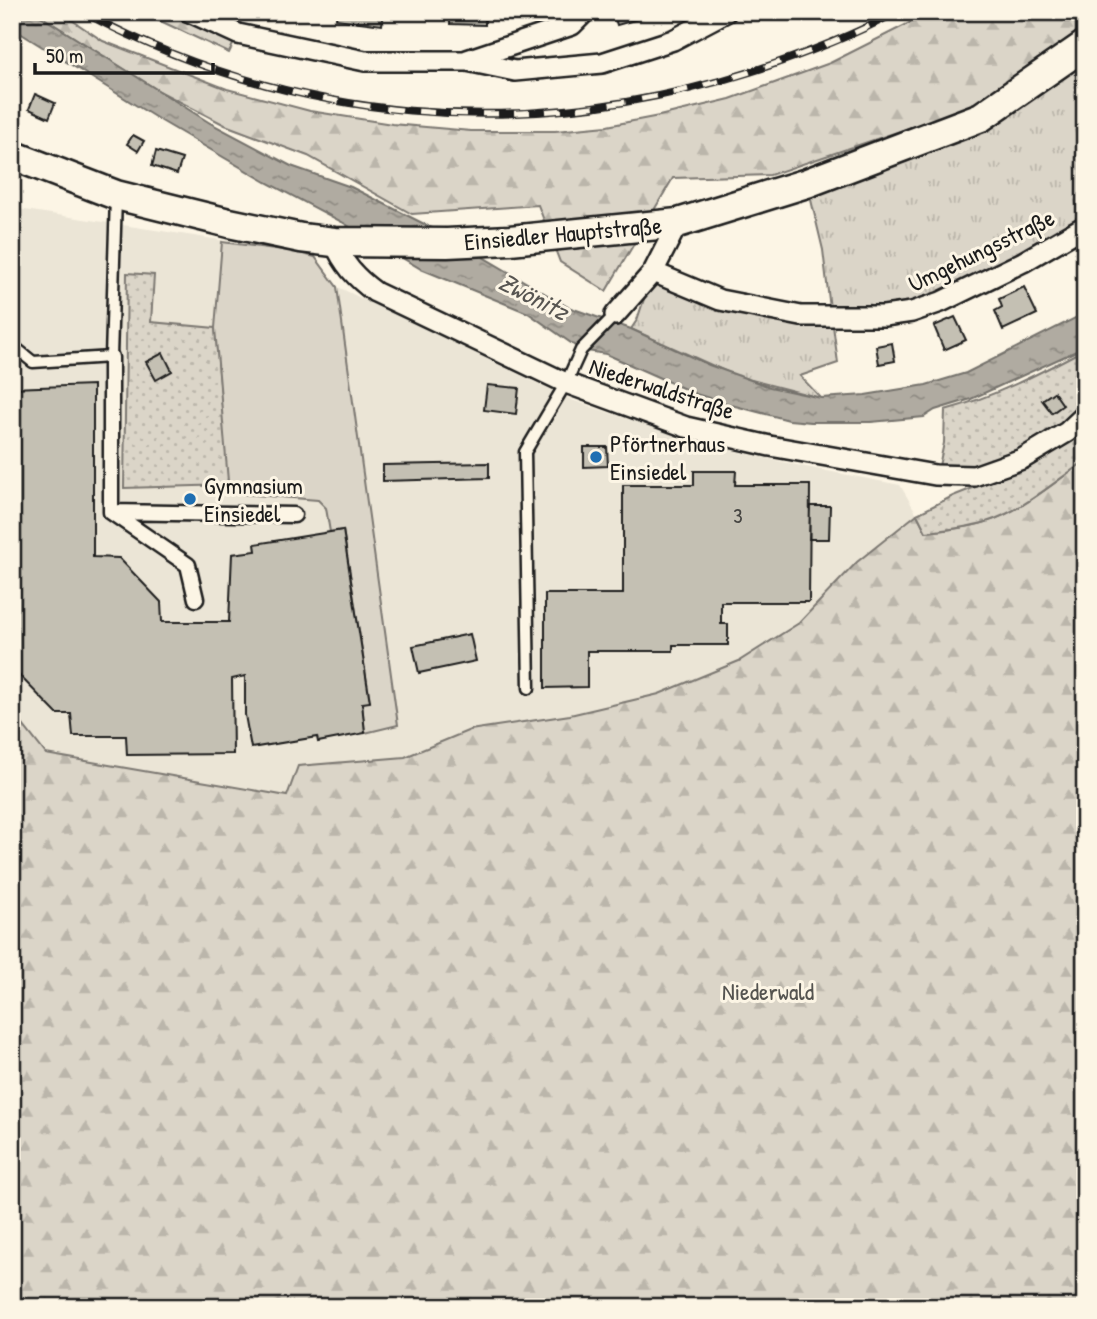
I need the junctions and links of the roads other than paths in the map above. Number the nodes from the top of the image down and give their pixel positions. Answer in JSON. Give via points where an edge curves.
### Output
{"nodes":[{"id":1,"x":190,"y":12,"type":"edge"},
{"id":2,"x":585,"y":12,"type":"edge"},
{"id":3,"x":726,"y":12,"type":"edge"},
{"id":4,"x":1085,"y":45,"type":"edge"},
{"id":5,"x":467,"y":61,"type":"junction"},
{"id":6,"x":12,"y":155,"type":"edge"},
{"id":7,"x":116,"y":195,"type":"junction"},
{"id":8,"x":678,"y":223,"type":"junction"},
{"id":9,"x":1085,"y":226,"type":"edge"},
{"id":10,"x":334,"y":242,"type":"junction"},
{"id":11,"x":653,"y":272,"type":"junction"},
{"id":12,"x":615,"y":315,"type":"joint"},
{"id":13,"x":12,"y":345,"type":"edge"},
{"id":14,"x":111,"y":357,"type":"junction"},
{"id":15,"x":566,"y":383,"type":"junction"},
{"id":16,"x":1085,"y":415,"type":"edge"},
{"id":17,"x":111,"y":512,"type":"junction"},
{"id":18,"x":294,"y":515,"type":"dead end"},
{"id":19,"x":196,"y":598,"type":"dead end"},
{"id":20,"x":529,"y":688,"type":"dead end"}],
"edges":[{"from":1,"to":5,"type":"street","via":[[238,34],[365,61]]},
{"from":2,"to":5,"type":"street","via":[[572,24]]},
{"from":3,"to":5,"type":"street","via":[[673,40],[603,63],[515,71]]},
{"from":4,"to":8,"type":"main road","name":"Einsiedler Hauptstraße","via":[[981,117],[807,183]]},
{"from":6,"to":7,"type":"main road","name":"Einsiedler Hauptstraße"},
{"from":7,"to":10,"type":"main road","name":"Einsiedler Hauptstraße"},
{"from":7,"to":14,"type":"lane"},
{"from":8,"to":10,"type":"main road","name":"Einsiedler Hauptstraße","via":[[510,240]]},
{"from":8,"to":11,"type":"street"},
{"from":9,"to":11,"type":"street","name":"Umgehungsstraße","via":[[941,302],[884,316],[801,316],[720,300]]},
{"from":10,"to":15,"type":"street","name":"Niederwaldstraße","via":[[357,278],[375,292]]},
{"from":11,"to":12,"type":"street"},
{"from":12,"to":15,"type":"lane","via":[[581,350]]},
{"from":13,"to":14,"type":"lane","via":[[33,362]]},
{"from":14,"to":17,"type":"street"},
{"from":15,"to":16,"type":"street","name":"Niederwaldstraße","via":[[686,427],[934,475],[974,476],[1022,459],[1067,432]]},
{"from":15,"to":20,"type":"lane","via":[[525,452]]},
{"from":17,"to":18,"type":"street"},
{"from":17,"to":19,"type":"street","via":[[188,565]]}]}
